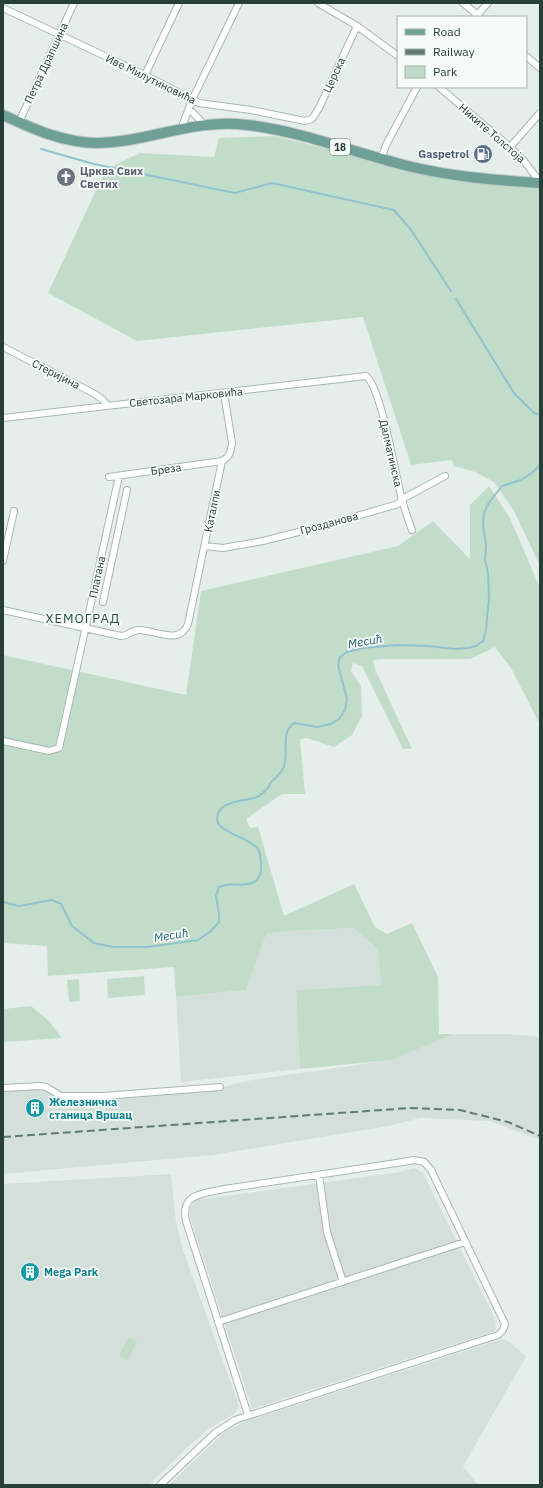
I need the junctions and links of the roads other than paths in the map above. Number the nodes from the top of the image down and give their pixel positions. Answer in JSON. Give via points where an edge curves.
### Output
{"nodes":[{"id":1,"x":74,"y":3,"type":"edge"},
{"id":2,"x":179,"y":3,"type":"edge"},
{"id":3,"x":239,"y":3,"type":"edge"},
{"id":4,"x":318,"y":3,"type":"edge"},
{"id":5,"x":463,"y":3,"type":"edge"},
{"id":6,"x":488,"y":3,"type":"edge"},
{"id":7,"x":3,"y":8,"type":"edge"},
{"id":8,"x":477,"y":16,"type":"edge"},
{"id":9,"x":357,"y":26,"type":"junction"},
{"id":10,"x":59,"y":34,"type":"junction"},
{"id":11,"x":397,"y":55,"type":"edge"},
{"id":12,"x":527,"y":57,"type":"edge"},
{"id":13,"x":540,"y":68,"type":"edge"},
{"id":14,"x":145,"y":74,"type":"junction"},
{"id":15,"x":416,"y":88,"type":"edge"},
{"id":16,"x":440,"y":88,"type":"edge"},
{"id":17,"x":192,"y":100,"type":"junction"},
{"id":18,"x":188,"y":109,"type":"junction"},
{"id":19,"x":540,"y":113,"type":"edge"},
{"id":20,"x":3,"y":115,"type":"edge"},
{"id":21,"x":308,"y":121,"type":"joint"},
{"id":22,"x":19,"y":122,"type":"junction"},
{"id":23,"x":204,"y":124,"type":"junction"},
{"id":24,"x":181,"y":129,"type":"junction"},
{"id":25,"x":510,"y":147,"type":"junction"},
{"id":26,"x":382,"y":159,"type":"junction"},
{"id":27,"x":540,"y":182,"type":"edge"},
{"id":28,"x":3,"y":347,"type":"edge"},
{"id":29,"x":368,"y":378,"type":"joint"},
{"id":30,"x":224,"y":393,"type":"junction"},
{"id":31,"x":106,"y":405,"type":"junction"},
{"id":32,"x":3,"y":418,"type":"edge"},
{"id":33,"x":222,"y":461,"type":"junction"},
{"id":34,"x":119,"y":476,"type":"junction"},
{"id":35,"x":445,"y":476,"type":"dead end"},
{"id":36,"x":109,"y":477,"type":"dead end"},
{"id":37,"x":127,"y":490,"type":"dead end"},
{"id":38,"x":402,"y":500,"type":"junction"},
{"id":39,"x":14,"y":512,"type":"dead end"},
{"id":40,"x":108,"y":524,"type":"junction"},
{"id":41,"x":119,"y":526,"type":"junction"},
{"id":42,"x":412,"y":530,"type":"dead end"},
{"id":43,"x":204,"y":546,"type":"junction"},
{"id":44,"x":3,"y":561,"type":"edge"},
{"id":45,"x":103,"y":602,"type":"dead end"},
{"id":46,"x":3,"y":610,"type":"edge"},
{"id":47,"x":86,"y":628,"type":"junction"},
{"id":48,"x":3,"y":741,"type":"edge"},
{"id":49,"x":220,"y":1087,"type":"dead end"},
{"id":50,"x":3,"y":1088,"type":"edge"},
{"id":51,"x":319,"y":1175,"type":"junction"},
{"id":52,"x":466,"y":1242,"type":"junction"},
{"id":53,"x":343,"y":1282,"type":"junction"},
{"id":54,"x":218,"y":1322,"type":"junction"},
{"id":55,"x":248,"y":1415,"type":"junction"},
{"id":56,"x":160,"y":1485,"type":"edge"}],
"edges":[{"from":1,"to":10,"type":"street","name":"Петра Драпшина"},
{"from":2,"to":14,"type":"street"},
{"from":3,"to":17,"type":"street"},
{"from":4,"to":9,"type":"street"},
{"from":5,"to":8,"type":"street"},
{"from":6,"to":8,"type":"street"},
{"from":7,"to":10,"type":"street","name":"Иве Милутиновића"},
{"from":9,"to":11,"type":"street"},
{"from":9,"to":21,"type":"street","name":"Церска","via":[[319,108]]},
{"from":10,"to":14,"type":"street","name":"Иве Милутиновића"},
{"from":10,"to":22,"type":"street","name":"Петра Драпшина"},
{"from":12,"to":13,"type":"street"},
{"from":14,"to":17,"type":"street","name":"Иве Милутиновића"},
{"from":15,"to":26,"type":"street","via":[[386,146]]},
{"from":16,"to":25,"type":"street","name":"Никите Толстоја"},
{"from":17,"to":18,"type":"street"},
{"from":17,"to":21,"type":"street","name":"Иве Милутиновића"},
{"from":18,"to":23,"type":"street"},
{"from":18,"to":24,"type":"street"},
{"from":19,"to":25,"type":"street"},
{"from":20,"to":22,"type":"main road","number":"18"},
{"from":22,"to":24,"type":"main road","number":"18","via":[[58,138],[97,143]]},
{"from":23,"to":24,"type":"main road","number":"18"},
{"from":23,"to":26,"type":"main road","number":"18","via":[[258,126]]},
{"from":25,"to":27,"type":"street","name":"Никите Толстоја"},
{"from":26,"to":27,"type":"main road","number":"18","via":[[455,176]]},
{"from":28,"to":31,"type":"street","name":"Стеријина","via":[[95,394]]},
{"from":29,"to":30,"type":"street","name":"Светозара Марковића","via":[[364,376]]},
{"from":29,"to":38,"type":"street","name":"Далматинска","via":[[384,420]]},
{"from":30,"to":31,"type":"street","name":"Светозара Марковића"},
{"from":30,"to":33,"type":"street","name":"Каталпи","via":[[232,443],[231,452]]},
{"from":31,"to":32,"type":"street","name":"Светозара Марковића"},
{"from":33,"to":34,"type":"street","name":"Бреза"},
{"from":33,"to":43,"type":"street","name":"Каталпи"},
{"from":34,"to":36,"type":"street","name":"Бреза"},
{"from":34,"to":40,"type":"street","name":"Платана"},
{"from":35,"to":38,"type":"street","name":"Грозданова"},
{"from":37,"to":41,"type":"street"},
{"from":38,"to":42,"type":"street","name":"Далматинска"},
{"from":38,"to":43,"type":"street","name":"Грозданова","via":[[398,504],[263,541],[223,548]]},
{"from":39,"to":44,"type":"street"},
{"from":40,"to":41,"type":"street"},
{"from":40,"to":47,"type":"street","name":"Платана"},
{"from":41,"to":45,"type":"street"},
{"from":43,"to":47,"type":"street","name":"Каталпи","via":[[188,624],[184,632],[173,636],[137,630],[121,636]]},
{"from":46,"to":47,"type":"street"},
{"from":47,"to":48,"type":"street","name":"Платана","via":[[59,748],[49,751]]},
{"from":49,"to":50,"type":"street","via":[[103,1096],[61,1096],[40,1086]]},
{"from":51,"to":52,"type":"street","via":[[414,1160],[424,1162],[431,1170]]},
{"from":51,"to":53,"type":"street","via":[[327,1232]]},
{"from":51,"to":54,"type":"street","via":[[195,1195],[187,1203],[184,1212],[186,1222]]},
{"from":52,"to":53,"type":"street"},
{"from":52,"to":55,"type":"street","via":[[504,1324],[498,1335]]},
{"from":53,"to":54,"type":"street"},
{"from":54,"to":55,"type":"street"},
{"from":55,"to":56,"type":"street","via":[[224,1426]]}]}
